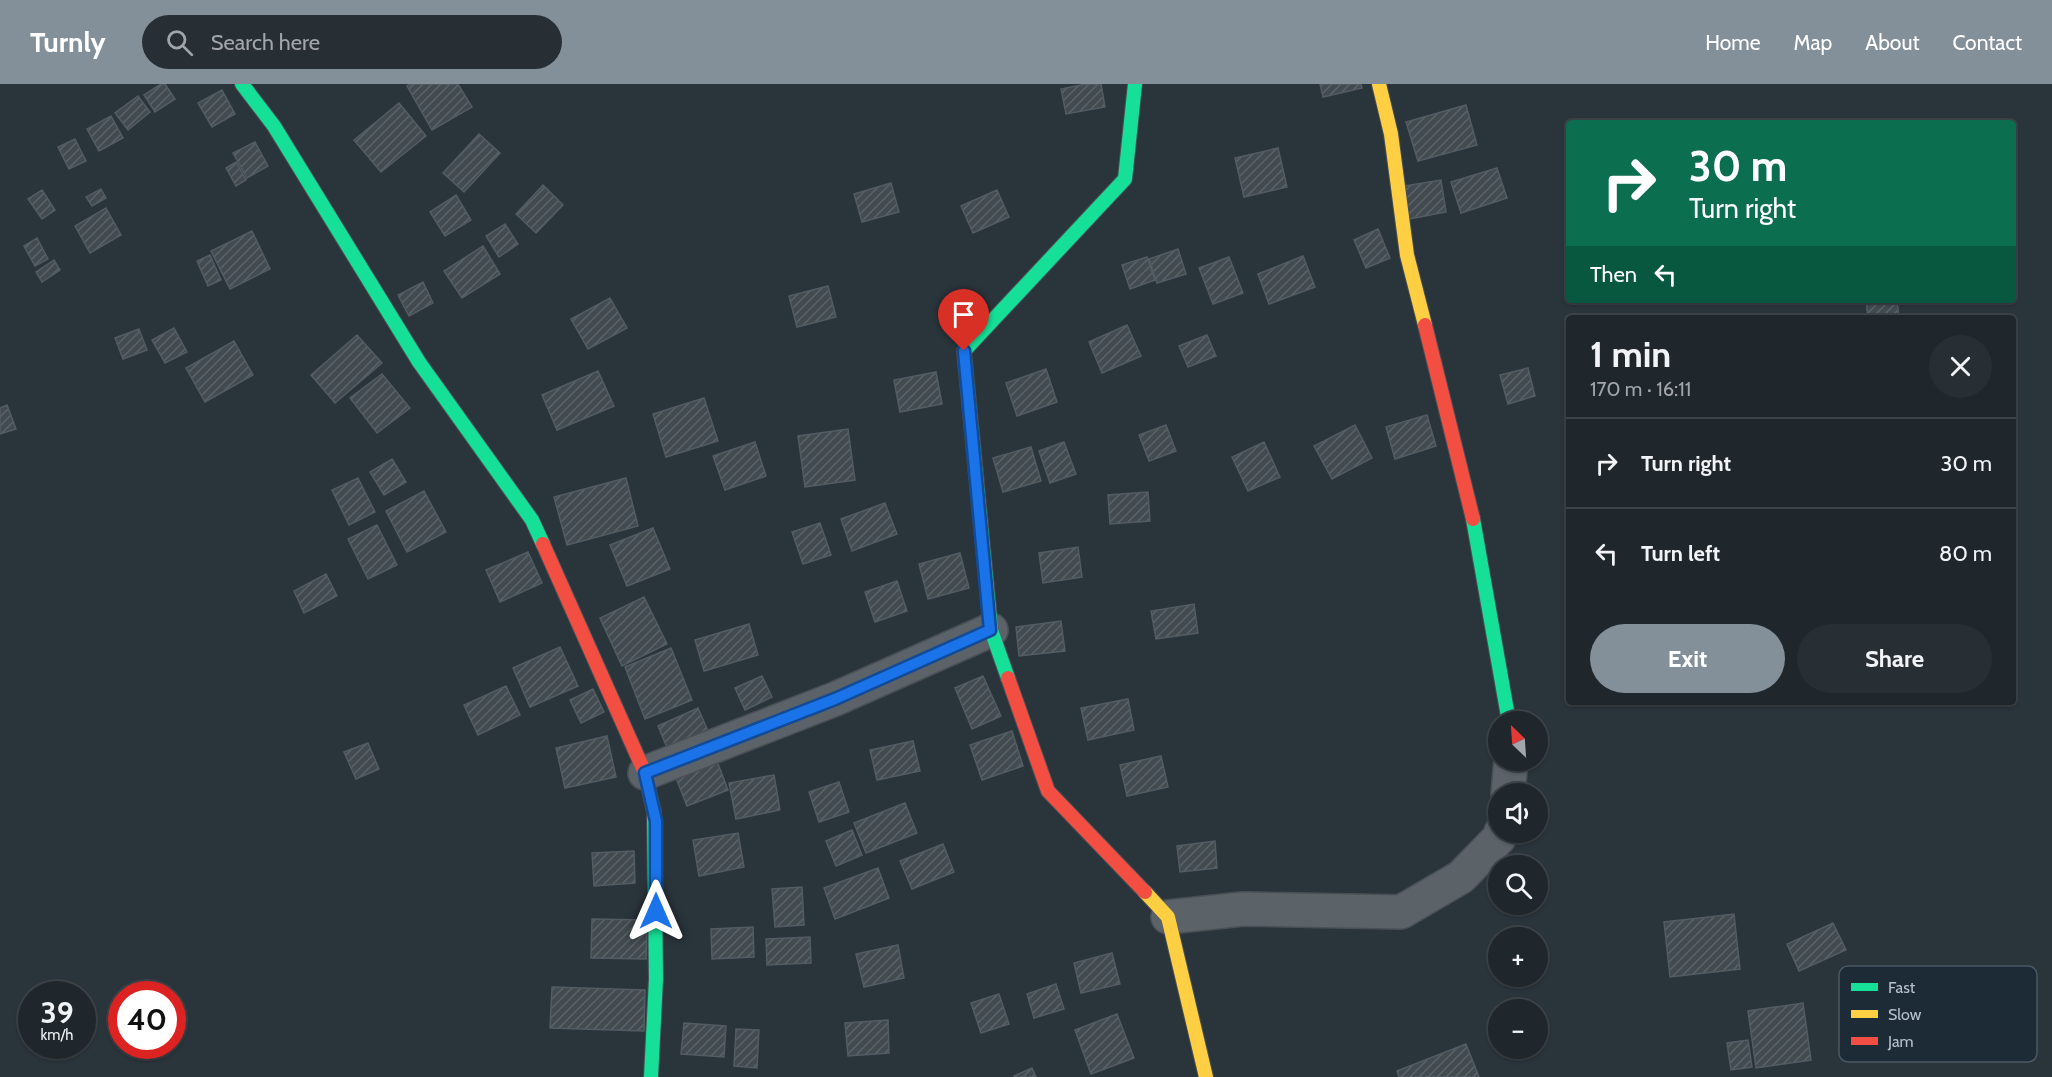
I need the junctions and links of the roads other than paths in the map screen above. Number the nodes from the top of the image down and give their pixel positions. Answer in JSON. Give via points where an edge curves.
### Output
{"nodes":[{"id":1,"x":242,"y":84,"type":"edge"},
{"id":2,"x":1135,"y":84,"type":"edge"},
{"id":3,"x":1378,"y":84,"type":"edge"},
{"id":4,"x":990,"y":630,"type":"junction"},
{"id":5,"x":1507,"y":711,"type":"edge"},
{"id":6,"x":645,"y":773,"type":"junction"},
{"id":7,"x":1494,"y":843,"type":"edge"},
{"id":8,"x":1168,"y":917,"type":"junction"},
{"id":9,"x":651,"y":1077,"type":"edge"},
{"id":10,"x":1206,"y":1077,"type":"edge"}],
"edges":[{"from":1,"to":6,"type":"street","via":[[274,126],[419,362],[532,520]]},
{"from":2,"to":4,"type":"street","via":[[1125,179],[964,351]]},
{"from":3,"to":5,"type":"street","via":[[1391,134],[1407,255],[1477,534]]},
{"from":4,"to":6,"type":"street","via":[[835,699]]},
{"from":4,"to":8,"type":"street","via":[[1048,791]]},
{"from":6,"to":9,"type":"street","via":[[656,821],[656,979]]},
{"from":7,"to":8,"type":"street","via":[[1461,877],[1401,912],[1243,909]]},
{"from":8,"to":10,"type":"street"}]}
